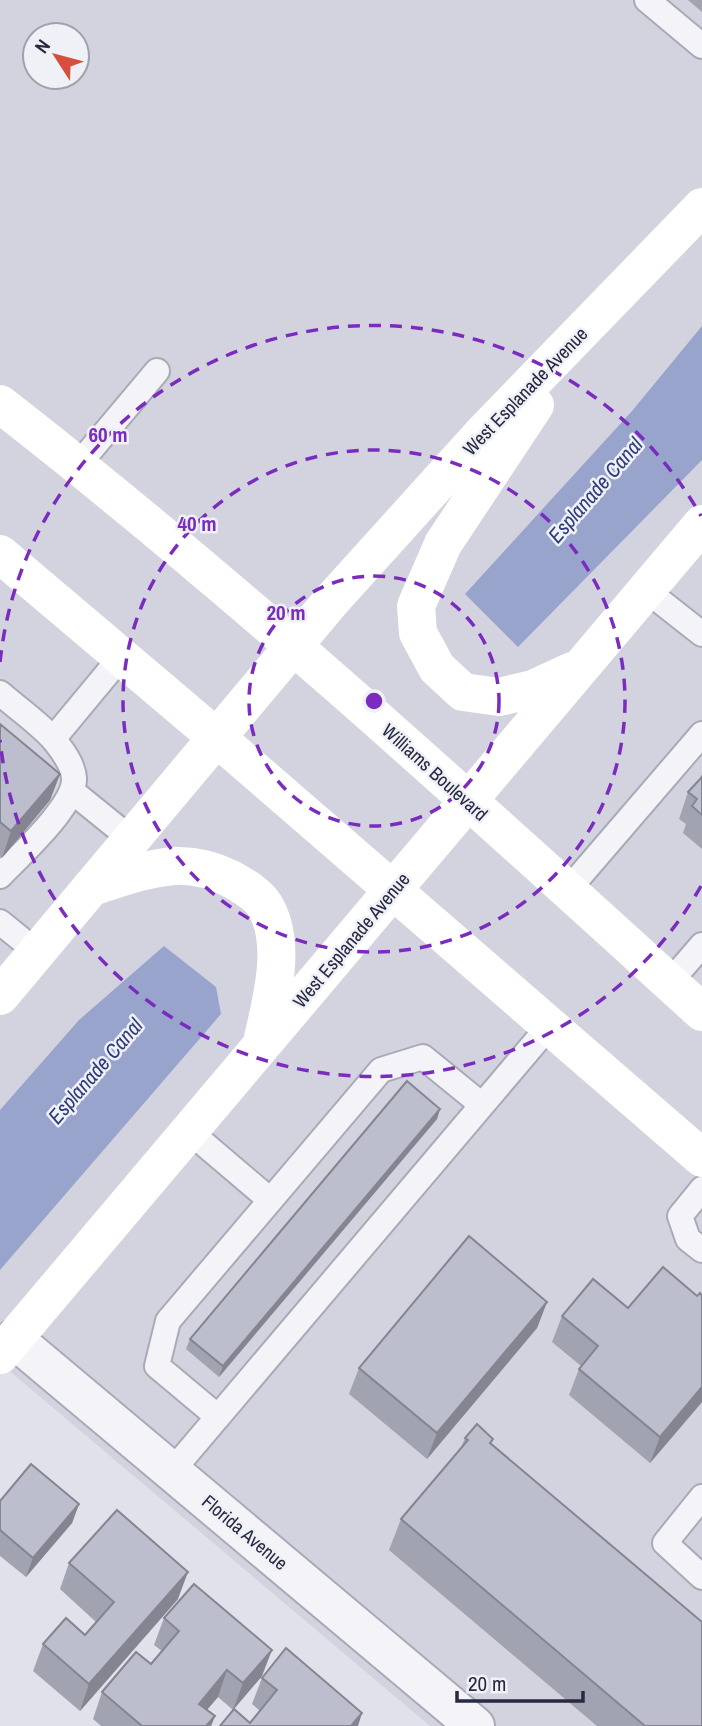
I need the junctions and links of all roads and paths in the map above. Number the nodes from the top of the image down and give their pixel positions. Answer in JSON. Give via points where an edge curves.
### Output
{"nodes":[{"id":1,"x":647,"y":0,"type":"edge"},
{"id":2,"x":702,"y":46,"type":"edge"},
{"id":3,"x":702,"y":207,"type":"edge"},
{"id":4,"x":586,"y":327,"type":"junction"},
{"id":5,"x":157,"y":371,"type":"dead end"},
{"id":6,"x":0,"y":404,"type":"edge"},
{"id":7,"x":78,"y":465,"type":"junction"},
{"id":8,"x":702,"y":524,"type":"edge"},
{"id":9,"x":3,"y":562,"type":"edge"},
{"id":10,"x":646,"y":590,"type":"junction"},
{"id":11,"x":702,"y":634,"type":"edge"},
{"id":12,"x":293,"y":646,"type":"junction"},
{"id":13,"x":121,"y":657,"type":"junction"},
{"id":14,"x":580,"y":667,"type":"junction"},
{"id":15,"x":0,"y":694,"type":"edge"},
{"id":16,"x":702,"y":734,"type":"edge"},
{"id":17,"x":216,"y":737,"type":"junction"},
{"id":18,"x":53,"y":739,"type":"junction"},
{"id":19,"x":73,"y":792,"type":"junction"},
{"id":20,"x":468,"y":801,"type":"junction"},
{"id":21,"x":131,"y":839,"type":"junction"},
{"id":22,"x":0,"y":876,"type":"edge"},
{"id":23,"x":91,"y":887,"type":"junction"},
{"id":24,"x":393,"y":890,"type":"junction"},
{"id":25,"x":567,"y":891,"type":"junction"},
{"id":26,"x":0,"y":922,"type":"edge"},
{"id":27,"x":702,"y":945,"type":"edge"},
{"id":28,"x":37,"y":952,"type":"junction"},
{"id":29,"x":670,"y":982,"type":"junction"},
{"id":30,"x":0,"y":996,"type":"edge"},
{"id":31,"x":702,"y":1012,"type":"edge"},
{"id":32,"x":550,"y":1025,"type":"junction"},
{"id":33,"x":261,"y":1046,"type":"junction"},
{"id":34,"x":482,"y":1105,"type":"junction"},
{"id":35,"x":189,"y":1131,"type":"junction"},
{"id":36,"x":702,"y":1158,"type":"edge"},
{"id":37,"x":702,"y":1189,"type":"edge"},
{"id":38,"x":270,"y":1200,"type":"junction"},
{"id":39,"x":695,"y":1245,"type":"edge"},
{"id":40,"x":7,"y":1347,"type":"edge"},
{"id":41,"x":218,"y":1417,"type":"junction"},
{"id":42,"x":172,"y":1471,"type":"junction"},
{"id":43,"x":702,"y":1497,"type":"edge"},
{"id":44,"x":702,"y":1577,"type":"edge"},
{"id":45,"x":475,"y":1726,"type":"edge"}],
"edges":[{"from":1,"to":2,"type":"lane"},
{"from":3,"to":4,"type":"main road","name":"West Esplanade Avenue"},
{"from":4,"to":12,"type":"main road","name":"West Esplanade Avenue","via":[[482,434]]},
{"from":4,"to":14,"type":"main road","via":[[443,544],[416,606],[418,633],[437,667],[463,692],[499,697],[533,689]]},
{"from":5,"to":7,"type":"lane"},
{"from":6,"to":7,"type":"main road","name":"Williams Boulevard"},
{"from":7,"to":12,"type":"main road","name":"Williams Boulevard"},
{"from":8,"to":10,"type":"main road","name":"West Esplanade Avenue"},
{"from":9,"to":13,"type":"main road"},
{"from":10,"to":11,"type":"lane"},
{"from":10,"to":14,"type":"main road","name":"West Esplanade Avenue"},
{"from":12,"to":17,"type":"main road","name":"West Esplanade Avenue"},
{"from":12,"to":20,"type":"main road","name":"Williams Boulevard"},
{"from":13,"to":17,"type":"main road"},
{"from":13,"to":18,"type":"lane"},
{"from":14,"to":20,"type":"main road","name":"West Esplanade Avenue"},
{"from":15,"to":18,"type":"lane"},
{"from":16,"to":25,"type":"lane"},
{"from":17,"to":21,"type":"main road","name":"West Esplanade Avenue"},
{"from":17,"to":24,"type":"main road"},
{"from":18,"to":19,"type":"lane","via":[[69,761]]},
{"from":19,"to":21,"type":"lane"},
{"from":19,"to":22,"type":"lane"},
{"from":20,"to":24,"type":"main road","name":"West Esplanade Avenue"},
{"from":20,"to":25,"type":"main road","name":"Williams Boulevard"},
{"from":21,"to":23,"type":"main road","name":"West Esplanade Avenue"},
{"from":23,"to":28,"type":"main road","name":"West Esplanade Avenue"},
{"from":23,"to":33,"type":"main road","via":[[174,866],[211,869],[247,888],[265,905],[276,938],[276,984]]},
{"from":24,"to":32,"type":"main road"},
{"from":24,"to":33,"type":"main road","name":"West Esplanade Avenue"},
{"from":25,"to":29,"type":"main road","name":"Williams Boulevard"},
{"from":26,"to":28,"type":"lane"},
{"from":27,"to":29,"type":"lane"},
{"from":28,"to":30,"type":"main road","name":"West Esplanade Avenue"},
{"from":29,"to":31,"type":"main road","name":"Williams Boulevard"},
{"from":32,"to":34,"type":"lane"},
{"from":32,"to":36,"type":"main road"},
{"from":33,"to":35,"type":"main road","name":"West Esplanade Avenue"},
{"from":34,"to":38,"type":"lane","via":[[423,1057],[381,1070]]},
{"from":34,"to":41,"type":"lane"},
{"from":35,"to":38,"type":"lane"},
{"from":35,"to":40,"type":"main road","name":"West Esplanade Avenue"},
{"from":37,"to":39,"type":"lane","via":[[680,1216]]},
{"from":38,"to":41,"type":"lane","via":[[168,1321],[157,1366]]},
{"from":40,"to":42,"type":"street","name":"Florida Avenue"},
{"from":41,"to":42,"type":"lane"},
{"from":42,"to":45,"type":"street","name":"Florida Avenue"},
{"from":43,"to":44,"type":"lane","via":[[664,1543]]}]}
